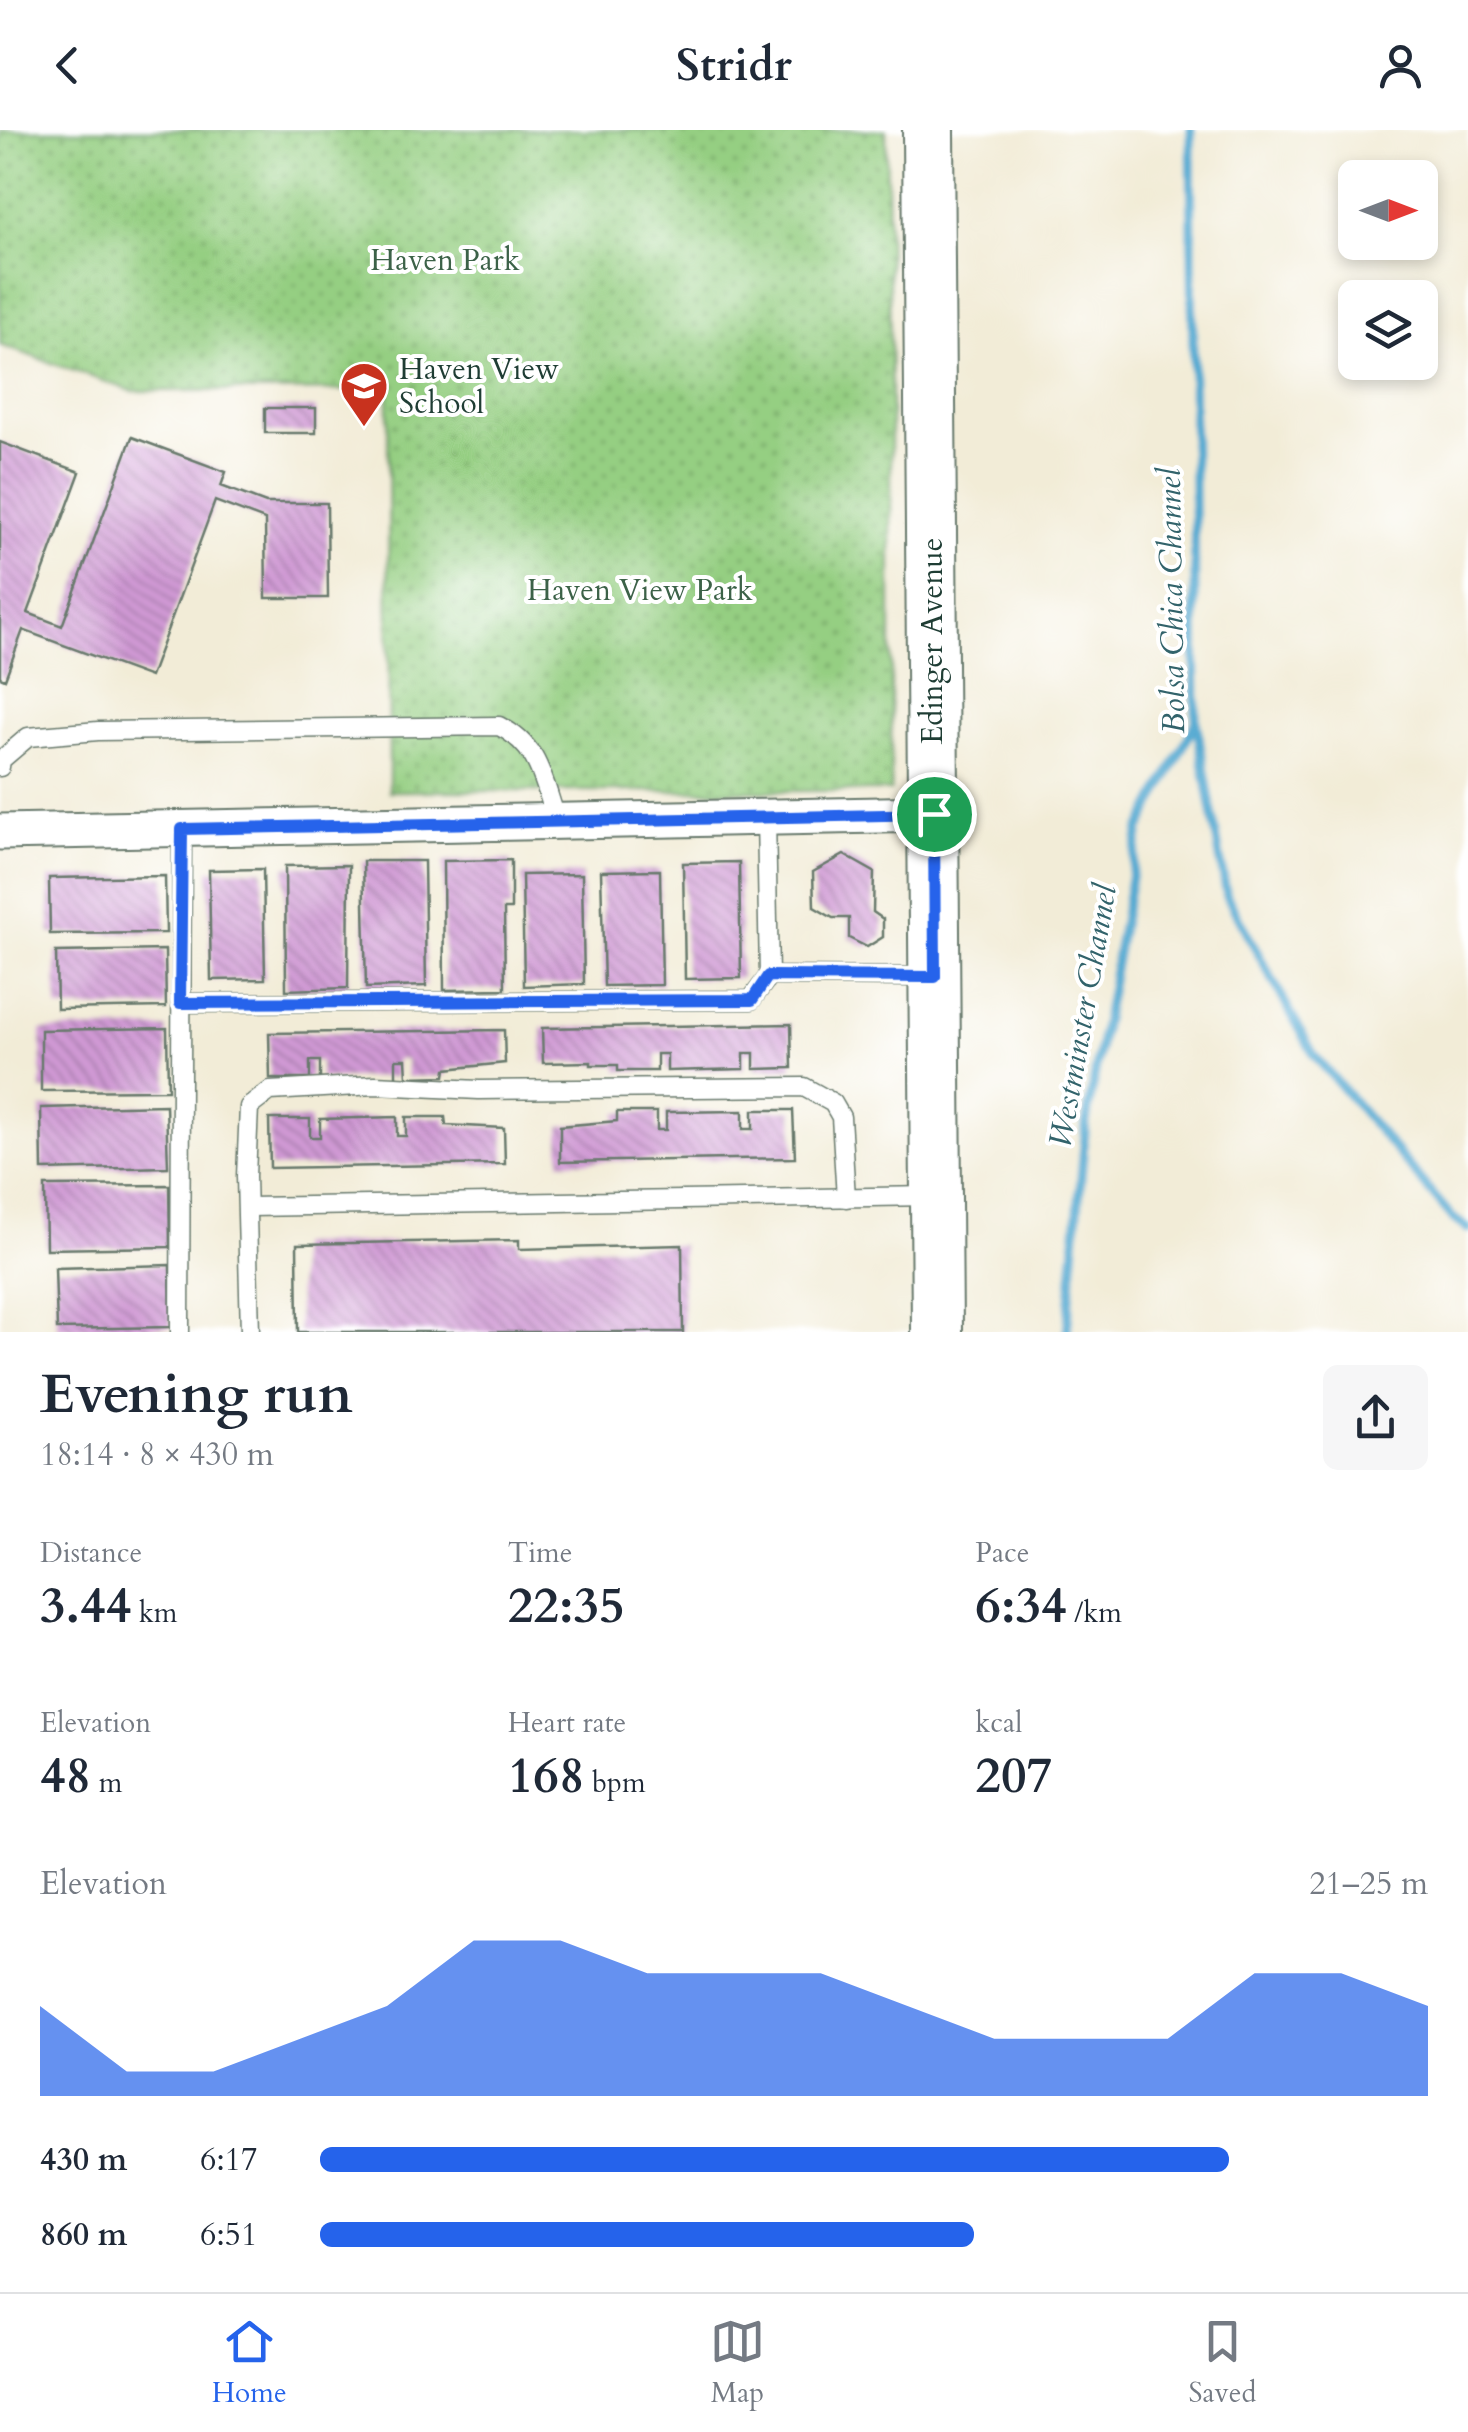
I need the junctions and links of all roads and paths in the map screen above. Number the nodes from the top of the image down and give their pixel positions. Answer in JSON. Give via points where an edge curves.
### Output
{"nodes":[{"id":1,"x":928,"y":130,"type":"edge"},
{"id":2,"x":0,"y":767,"type":"edge"},
{"id":3,"x":934,"y":814,"type":"junction"},
{"id":4,"x":766,"y":817,"type":"junction"},
{"id":5,"x":558,"y":821,"type":"junction"},
{"id":6,"x":182,"y":829,"type":"junction"},
{"id":7,"x":0,"y":832,"type":"edge"},
{"id":8,"x":768,"y":976,"type":"junction"},
{"id":9,"x":935,"y":977,"type":"junction"},
{"id":10,"x":180,"y":1003,"type":"junction"},
{"id":11,"x":936,"y":1196,"type":"junction"},
{"id":12,"x":846,"y":1198,"type":"junction"},
{"id":13,"x":249,"y":1207,"type":"junction"},
{"id":14,"x":180,"y":1332,"type":"edge"},
{"id":15,"x":250,"y":1332,"type":"edge"},
{"id":16,"x":937,"y":1332,"type":"edge"}],
"edges":[{"from":1,"to":3,"type":"main road","name":"Edinger Avenue"},
{"from":2,"to":5,"type":"lane","via":[[28,737],[98,731],[499,726],[534,754]]},
{"from":3,"to":4,"type":"street"},
{"from":3,"to":9,"type":"main road","name":"Edinger Avenue"},
{"from":4,"to":5,"type":"street"},
{"from":4,"to":8,"type":"lane"},
{"from":5,"to":6,"type":"street"},
{"from":6,"to":7,"type":"street"},
{"from":6,"to":10,"type":"lane"},
{"from":8,"to":9,"type":"lane"},
{"from":8,"to":10,"type":"lane","via":[[752,1000]]},
{"from":9,"to":11,"type":"main road","name":"Edinger Avenue"},
{"from":10,"to":14,"type":"lane"},
{"from":11,"to":12,"type":"lane"},
{"from":11,"to":16,"type":"main road","name":"Edinger Avenue"},
{"from":12,"to":13,"type":"lane"},
{"from":12,"to":13,"type":"lane","via":[[841,1116],[833,1102],[804,1086],[375,1085],[270,1092],[249,1106]]},
{"from":13,"to":15,"type":"lane"}]}
